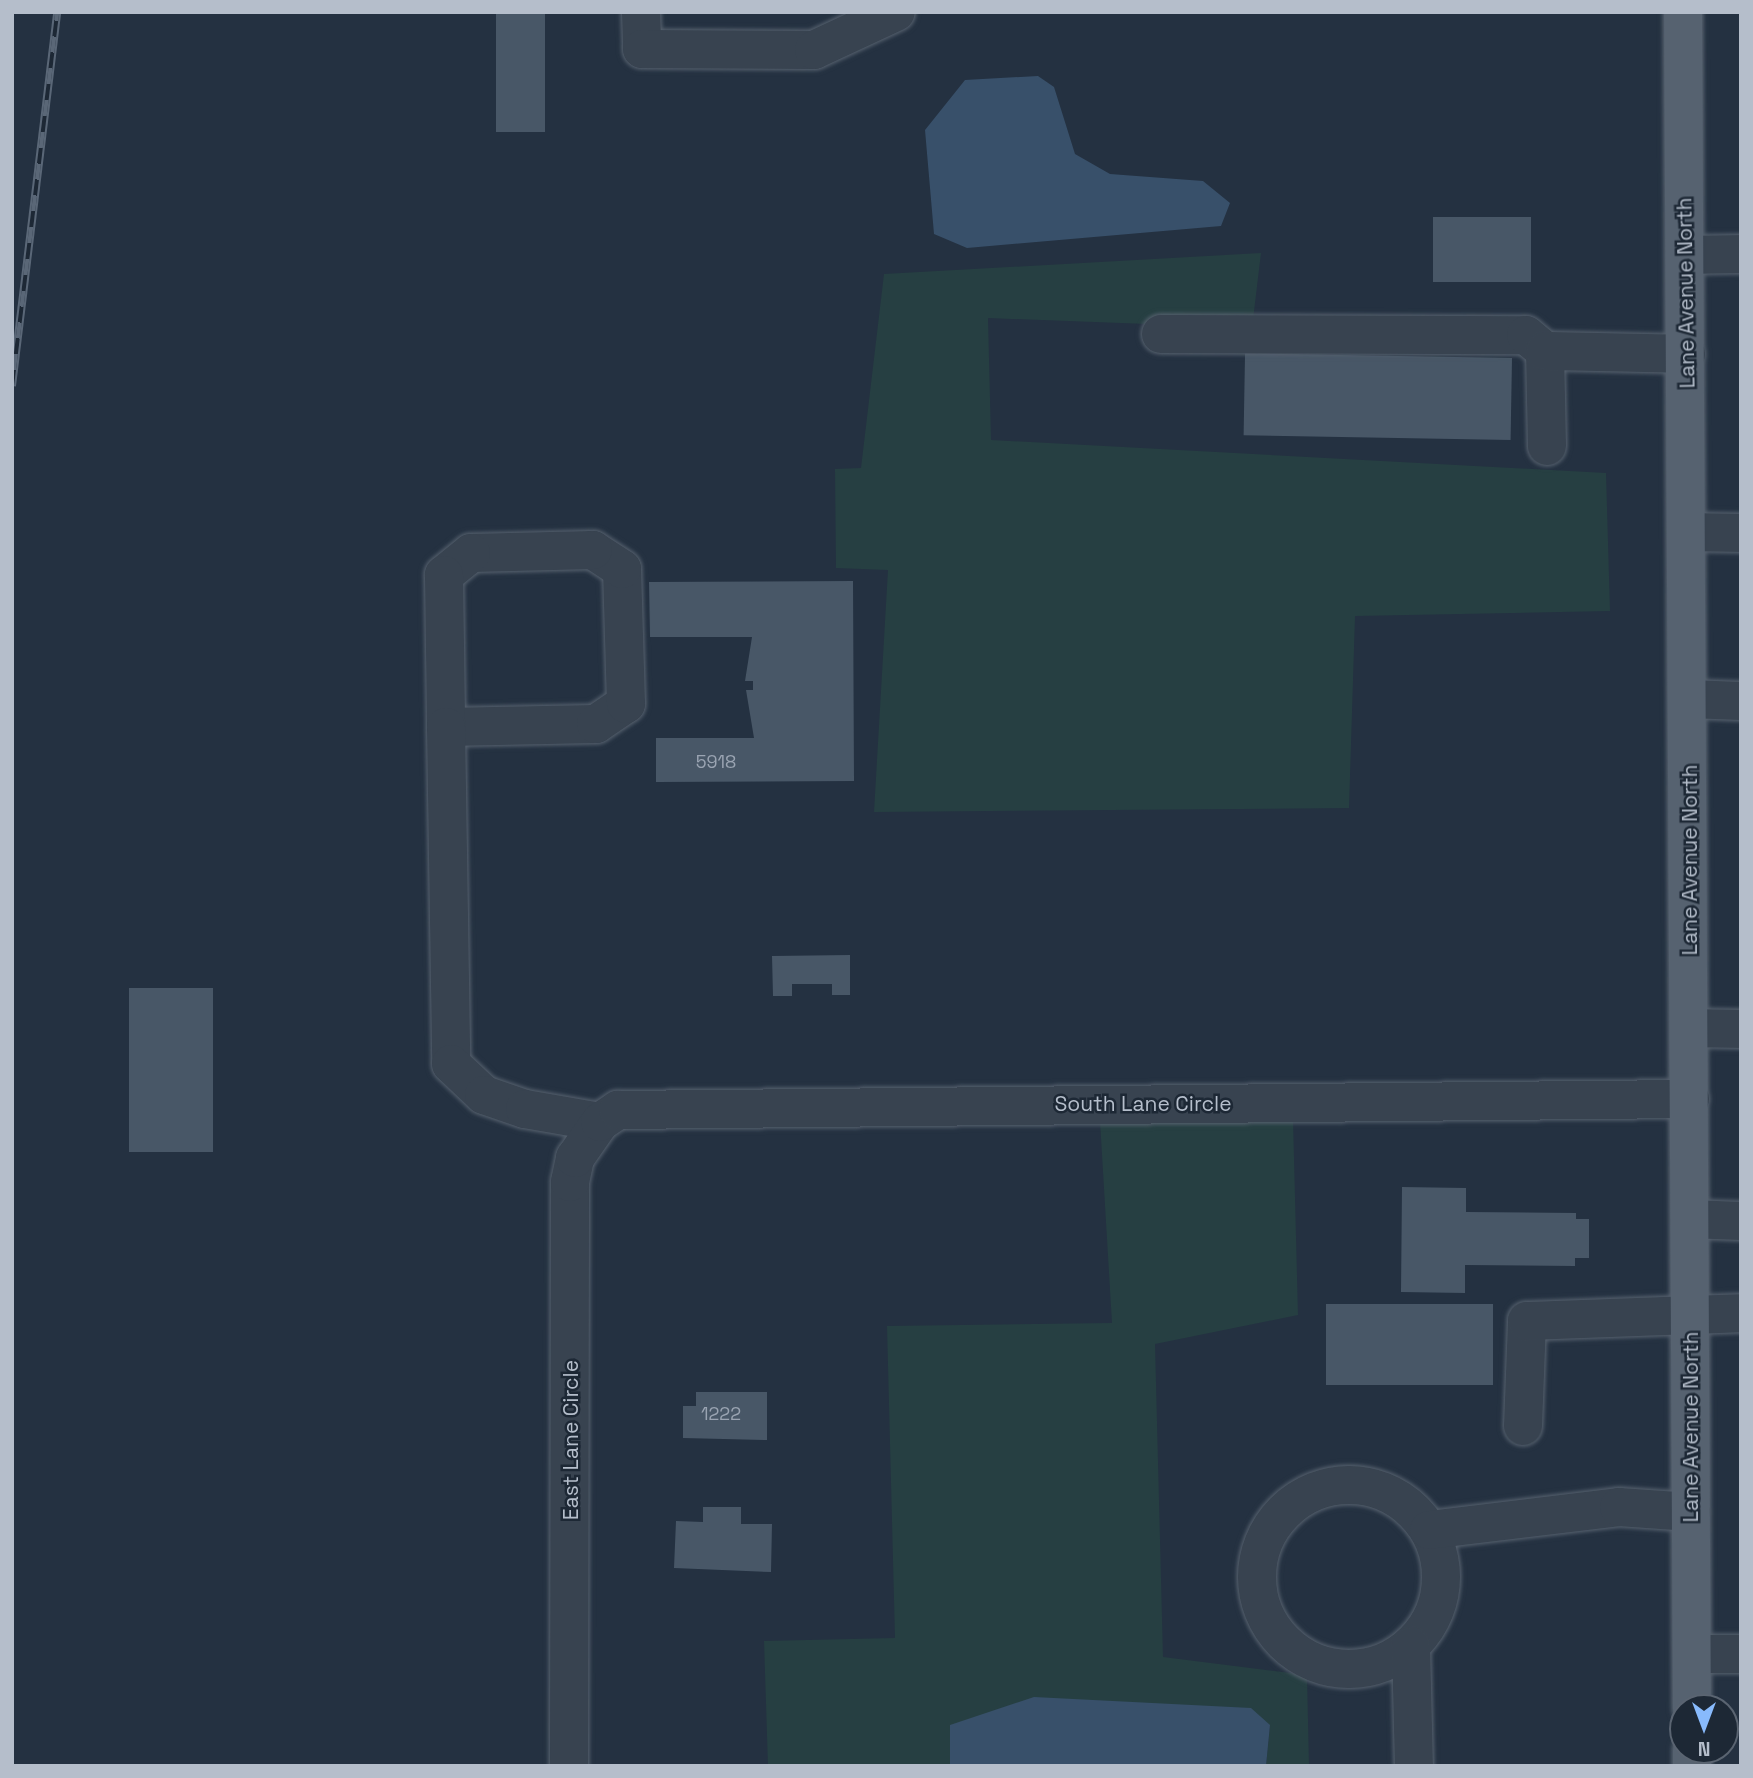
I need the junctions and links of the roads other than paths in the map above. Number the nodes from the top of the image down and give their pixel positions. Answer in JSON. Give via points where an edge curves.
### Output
{"nodes":[{"id":1,"x":641,"y":12,"type":"edge"},
{"id":2,"x":896,"y":12,"type":"edge"},
{"id":3,"x":1683,"y":12,"type":"edge"},
{"id":4,"x":1741,"y":254,"type":"edge"},
{"id":5,"x":1685,"y":255,"type":"junction"},
{"id":6,"x":1161,"y":334,"type":"dead end"},
{"id":7,"x":1545,"y":351,"type":"junction"},
{"id":8,"x":1686,"y":354,"type":"junction"},
{"id":9,"x":1547,"y":446,"type":"dead end"},
{"id":10,"x":1689,"y":532,"type":"junction"},
{"id":11,"x":1741,"y":533,"type":"edge"},
{"id":12,"x":1689,"y":699,"type":"junction"},
{"id":13,"x":1741,"y":701,"type":"edge"},
{"id":14,"x":446,"y":727,"type":"junction"},
{"id":15,"x":1690,"y":1028,"type":"junction"},
{"id":16,"x":1741,"y":1029,"type":"edge"},
{"id":17,"x":1690,"y":1099,"type":"junction"},
{"id":18,"x":600,"y":1122,"type":"junction"},
{"id":19,"x":1690,"y":1220,"type":"junction"},
{"id":20,"x":1741,"y":1221,"type":"edge"},
{"id":21,"x":1691,"y":1312,"type":"junction"},
{"id":22,"x":1741,"y":1313,"type":"edge"},
{"id":23,"x":1523,"y":1426,"type":"dead end"},
{"id":24,"x":1691,"y":1512,"type":"junction"},
{"id":25,"x":1429,"y":1530,"type":"junction"},
{"id":26,"x":1411,"y":1646,"type":"junction"},
{"id":27,"x":1692,"y":1654,"type":"junction"},
{"id":28,"x":1741,"y":1654,"type":"edge"},
{"id":29,"x":1692,"y":1694,"type":"edge"},
{"id":30,"x":569,"y":1766,"type":"edge"},
{"id":31,"x":1414,"y":1766,"type":"edge"}],
"edges":[{"from":1,"to":2,"type":"street","via":[[642,49],[774,50],[814,50]]},
{"from":3,"to":5,"type":"main road","name":"Lane Avenue North"},
{"from":4,"to":5,"type":"street"},
{"from":5,"to":8,"type":"main road","name":"Lane Avenue North"},
{"from":6,"to":7,"type":"street","via":[[1526,335]]},
{"from":7,"to":8,"type":"street"},
{"from":7,"to":9,"type":"street"},
{"from":8,"to":10,"type":"main road","name":"Lane Avenue North"},
{"from":10,"to":11,"type":"street"},
{"from":10,"to":12,"type":"main road","name":"Lane Avenue North"},
{"from":12,"to":13,"type":"street"},
{"from":12,"to":15,"type":"main road","name":"Lane Avenue North"},
{"from":14,"to":14,"type":"street","via":[[444,575],[471,553],[593,550],[622,569],[626,704],[596,724]]},
{"from":14,"to":18,"type":"street","via":[[451,1064],[484,1095],[525,1109]]},
{"from":15,"to":16,"type":"street"},
{"from":15,"to":17,"type":"main road","name":"Lane Avenue North"},
{"from":17,"to":18,"type":"street","name":"South Lane Circle","via":[[654,1105],[618,1110]]},
{"from":17,"to":19,"type":"main road","name":"Lane Avenue North"},
{"from":18,"to":30,"type":"street","name":"East Lane Circle","via":[[575,1158],[570,1182]]},
{"from":19,"to":20,"type":"street"},
{"from":19,"to":21,"type":"main road","name":"Lane Avenue North"},
{"from":21,"to":22,"type":"street"},
{"from":21,"to":23,"type":"street","via":[[1527,1321]]},
{"from":21,"to":24,"type":"main road","name":"Lane Avenue North"},
{"from":24,"to":25,"type":"street","via":[[1619,1507]]},
{"from":24,"to":27,"type":"main road","name":"Lane Avenue North"},
{"from":25,"to":26,"type":"street","via":[[1441,1559],[1441,1590],[1431,1620]]},
{"from":25,"to":26,"type":"street","via":[[1410,1507],[1385,1492],[1357,1485],[1327,1487],[1300,1499],[1278,1519],[1263,1544],[1257,1573],[1269,1621],[1296,1652],[1324,1666],[1356,1669],[1386,1661]]},
{"from":26,"to":31,"type":"street"},
{"from":27,"to":28,"type":"street"},
{"from":27,"to":29,"type":"main road","name":"Lane Avenue North"}]}
